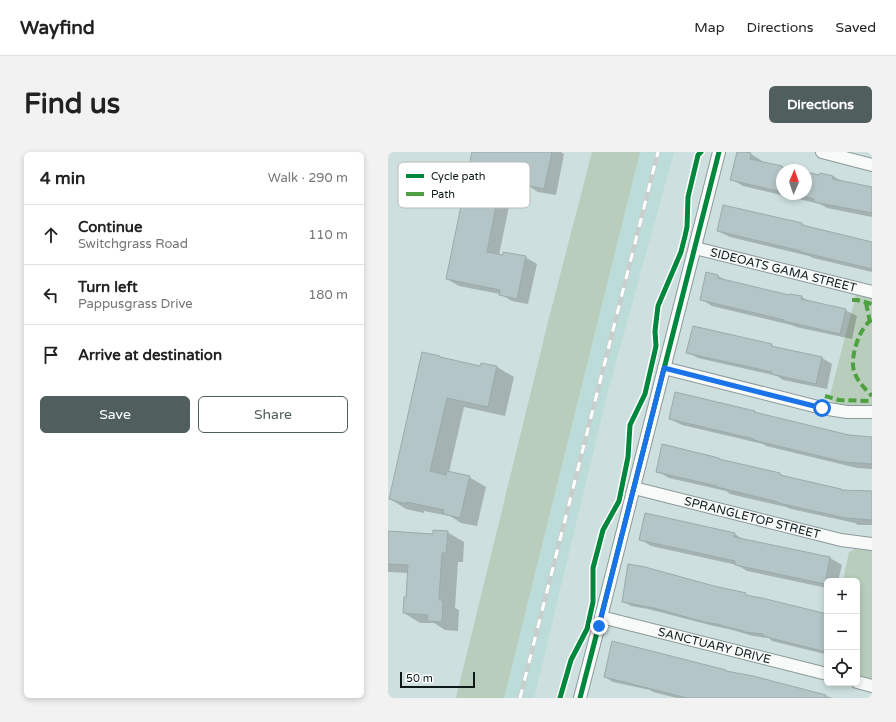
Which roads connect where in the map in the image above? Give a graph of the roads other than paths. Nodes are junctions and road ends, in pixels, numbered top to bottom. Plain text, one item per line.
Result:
1 (719, 152) edge
2 (822, 152) edge
3 (872, 165) edge
4 (695, 248) junction
5 (872, 292) edge
6 (664, 368) junction
7 (872, 412) edge
8 (634, 488) junction
9 (872, 544) edge
10 (601, 617) junction
11 (824, 673) edge
12 (860, 683) edge
13 (872, 686) edge
14 (580, 698) edge

1 - 4 street
2 - 3 street
4 - 5 street, SIDEOATS GAMA STREET
4 - 6 street
6 - 7 street
6 - 8 street
8 - 9 street, SPRANGLETOP STREET
8 - 10 street
10 - 11 street, SANCTUARY DRIVE
10 - 14 street
12 - 13 street

